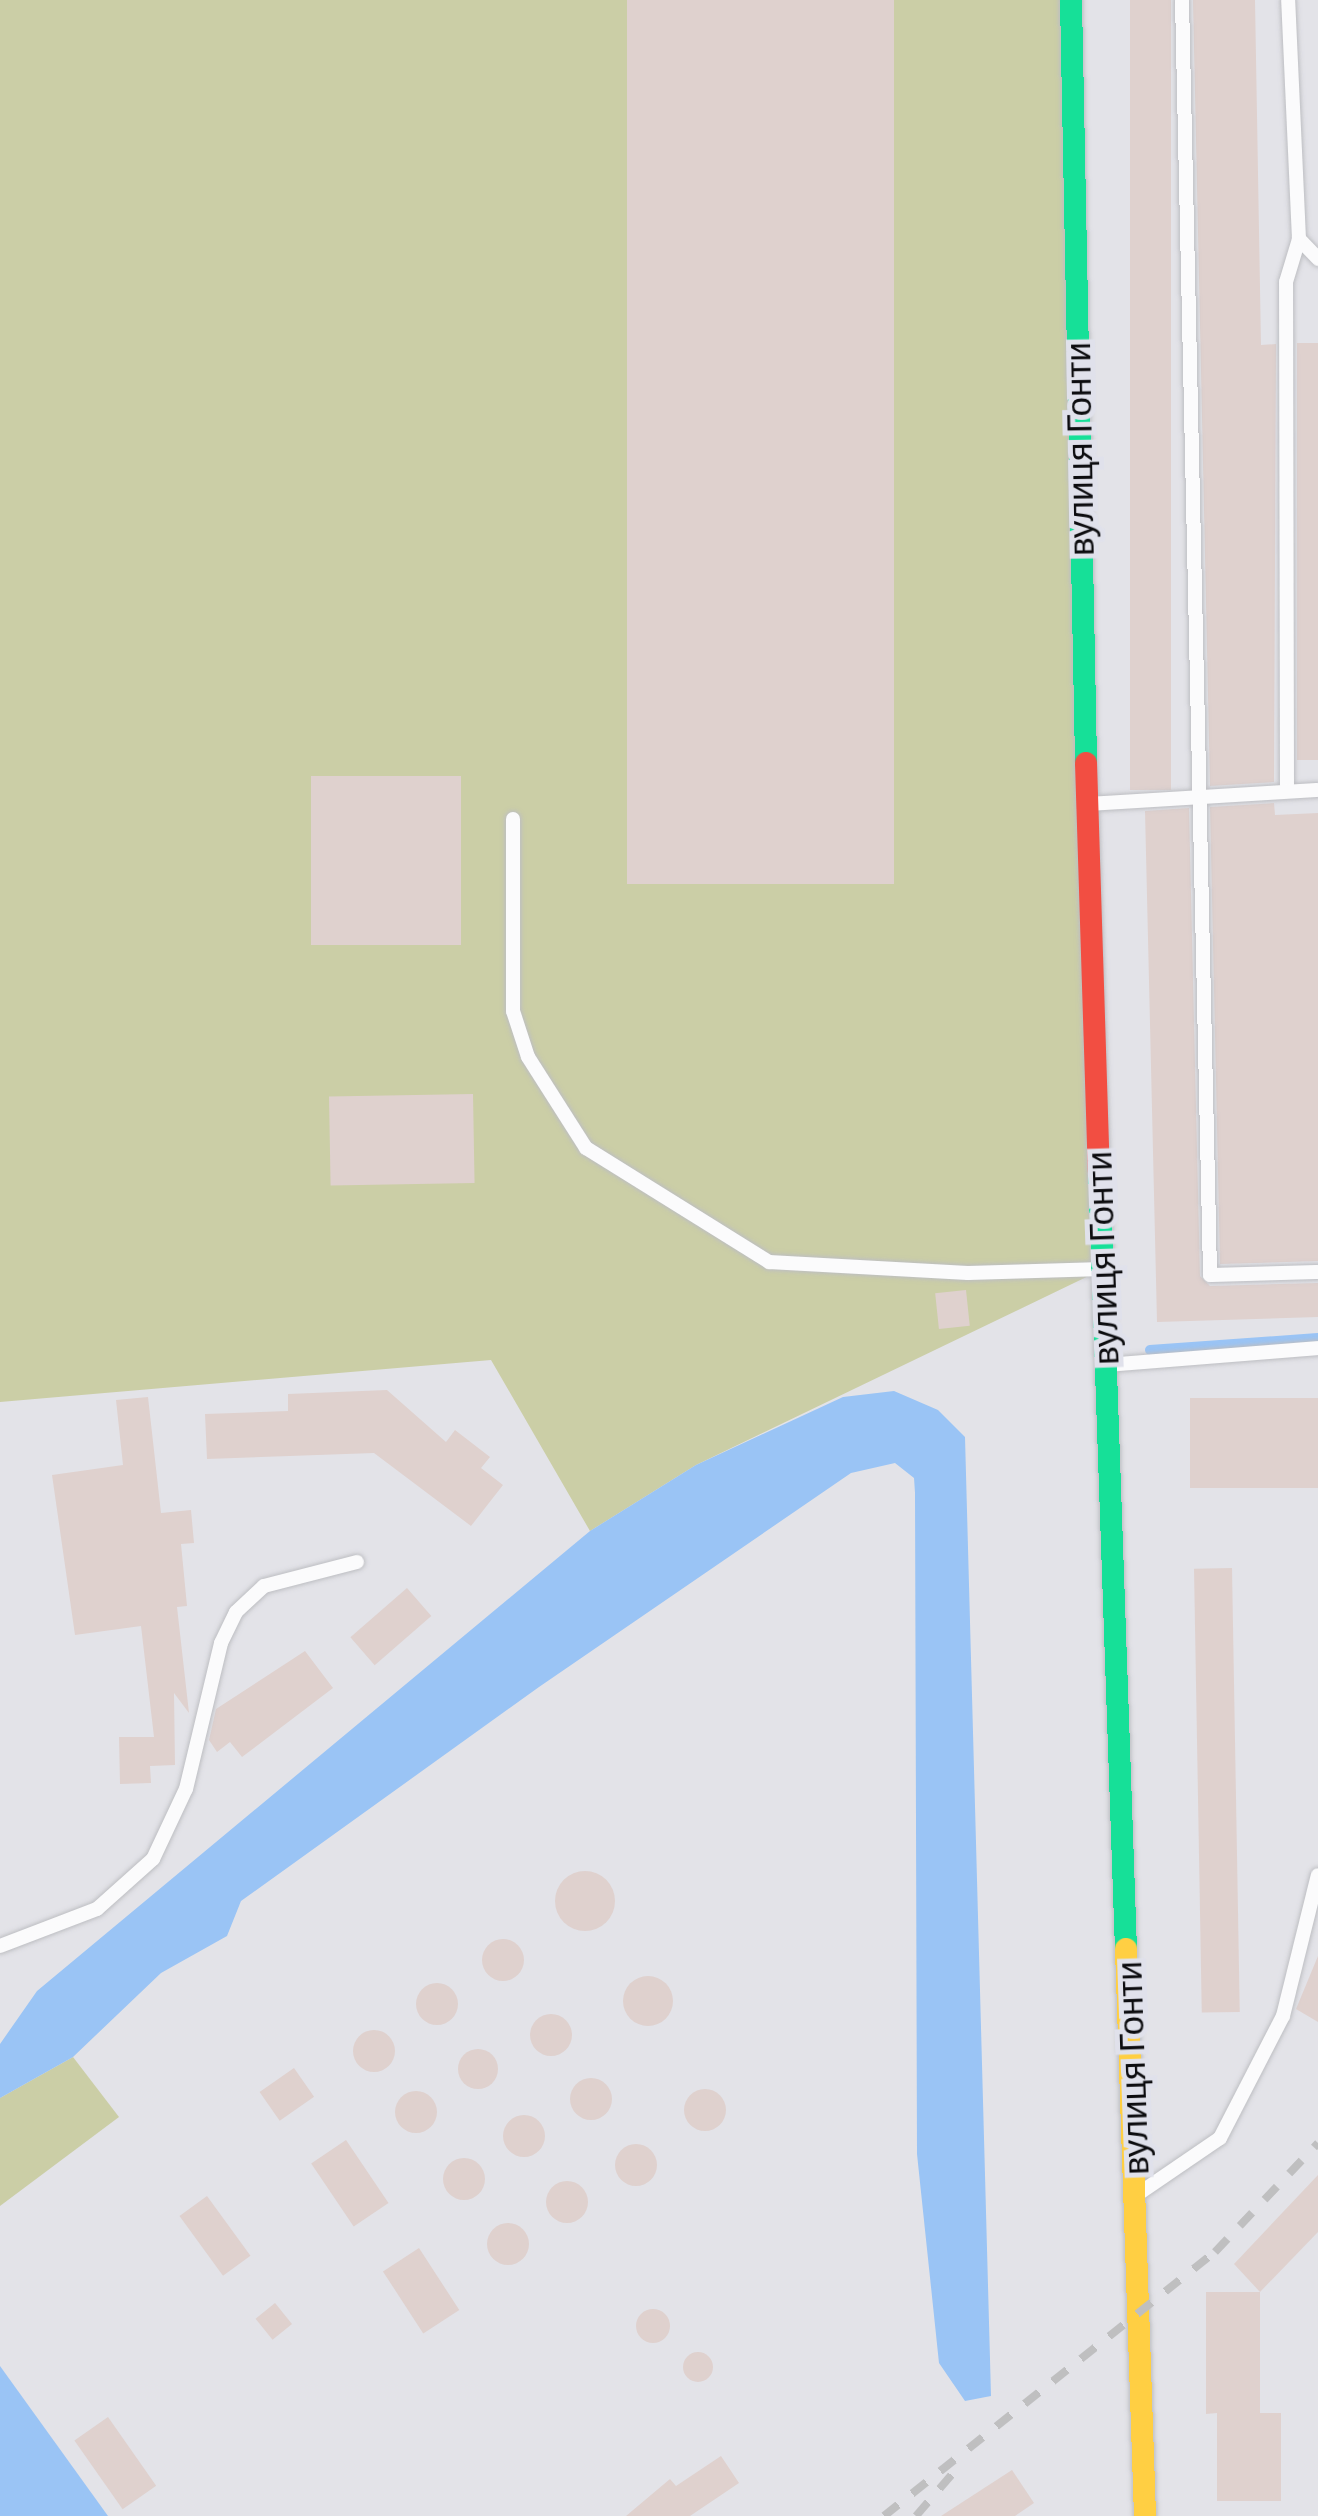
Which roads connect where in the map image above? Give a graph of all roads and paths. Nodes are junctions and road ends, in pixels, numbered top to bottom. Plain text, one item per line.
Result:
1 (1071, 0) edge
2 (1182, 0) edge
3 (1288, 0) edge
4 (1299, 239) junction
5 (1318, 259) edge
6 (1287, 790) junction
7 (1318, 790) edge
8 (1198, 800) junction
9 (1087, 804) junction
10 (513, 819) dead end
11 (1104, 1269) junction
12 (1318, 1272) edge
13 (1318, 1348) edge
14 (1106, 1366) junction
15 (357, 1562) dead end
16 (1318, 1875) edge
17 (0, 1946) edge
18 (1138, 2194) junction
19 (1145, 2516) edge

1 - 9 street, вулиця Гонти
2 - 8 lane
3 - 4 lane
4 - 5 lane
4 - 6 lane
6 - 7 lane
6 - 8 lane
8 - 9 lane
8 - 12 lane
9 - 11 street, вулиця Гонти
10 - 11 lane
11 - 14 street, вулиця Гонти
13 - 14 lane
14 - 18 street, вулиця Гонти
15 - 17 lane
16 - 18 lane
18 - 19 street, вулиця Гонти

